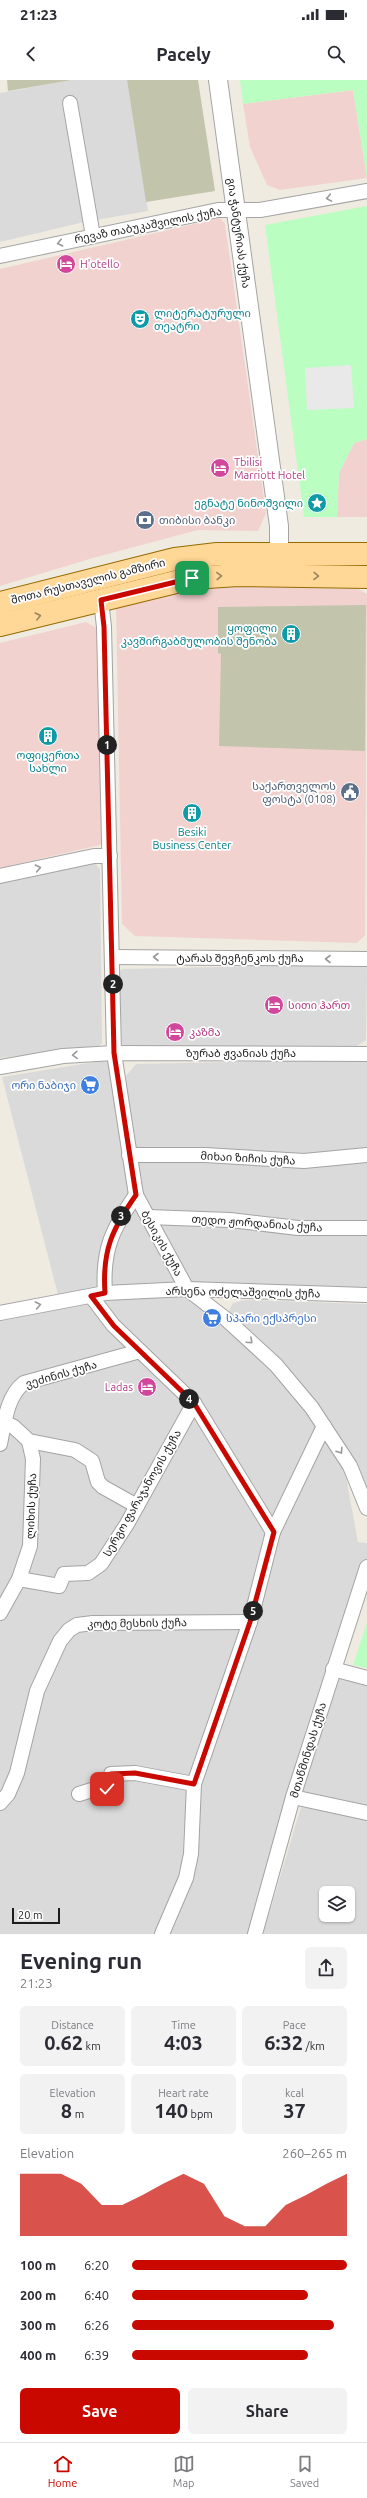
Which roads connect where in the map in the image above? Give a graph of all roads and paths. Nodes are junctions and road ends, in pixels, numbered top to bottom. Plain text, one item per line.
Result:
1 (218, 80) edge
2 (70, 103) dead end
3 (367, 192) edge
4 (236, 209) junction
5 (93, 236) junction
6 (0, 256) edge
7 (279, 553) junction
8 (367, 554) edge
9 (367, 576) edge
10 (101, 600) junction
11 (0, 603) edge
12 (0, 626) edge
13 (110, 856) junction
14 (0, 876) edge
15 (112, 957) junction
16 (367, 959) edge
17 (114, 1053) junction
18 (367, 1054) edge
19 (0, 1067) edge
20 (129, 1155) junction
21 (367, 1155) edge
22 (136, 1195) junction
23 (148, 1217) junction
24 (367, 1228) edge
25 (187, 1289) junction
26 (105, 1293) junction
27 (367, 1295) edge
28 (91, 1296) junction
29 (0, 1313) edge
30 (140, 1351) junction
31 (194, 1403) junction
32 (4, 1422) junction
33 (324, 1426) junction
34 (29, 1441) junction
35 (0, 1444) edge
36 (137, 1506) junction
37 (367, 1508) edge
38 (274, 1532) junction
39 (367, 1567) edge
40 (19, 1579) junction
41 (0, 1613) edge
42 (250, 1622) junction
43 (333, 1669) junction
44 (367, 1678) edge
45 (194, 1784) junction
46 (79, 1794) dead end
47 (293, 1797) junction
48 (0, 1803) edge
49 (367, 1813) edge
50 (162, 1934) edge
51 (255, 1934) edge

1 - 4 street, გია ჭანტურიას ქუჩა
2 - 5 street
3 -> 4 street, რევაზ თაბუკაშვილის ქუჩა
4 - 5 street, რევაზ თაბუკაშვილის ქუჩა
4 - 7 street, გია ჭანტურიას ქუჩა
5 -> 6 street, რევაზ თაბუკაშვილის ქუჩა
7 - 8 main road, შოთა რუსთაველის გამზირი
7 - 11 main road, შოთა რუსთაველის გამზირი
10 -> 9 main road, შოთა რუსთაველის გამზირი
12 -> 10 main road, შოთა რუსთაველის გამზირი
10 - 13 street, ბესიკის ქუჩა
14 -> 13 street
13 - 15 street, ბესიკის ქუჩა
16 -> 15 street, ტარას შევჩენკოს ქუჩა
15 - 17 street, ბესიკის ქუჩა
17 - 18 street, ზურაბ ჟვანიას ქუჩა
17 -> 19 street, ზურაბ ჟვანიას ქუჩა
17 - 20 street, ბესიკის ქუჩა
20 - 21 street, მიხაი ზიჩის ქუჩა
20 - 22 street, ბესიკის ქუჩა
22 - 23 street, ბესიკის ქუჩა
22 - 26 street
23 - 24 street, თედო ჟორდანიას ქუჩა
23 - 25 street, ბესიკის ქუჩა
25 - 26 street, არსენა ოძელაშვილის ქუჩა
25 - 27 street, არსენა ოძელაშვილის ქუჩა
25 -> 33 street, ბესიკის ქუჩა
26 - 28 street, არსენა ოძელაშვილის ქუჩა
29 -> 28 street, არსენა ოძელაშვილის ქუჩა
28 - 30 street
30 - 31 street
30 - 32 street, ვეძინის ქუჩა
31 - 36 street, სერგო ფარაჯანოვის ქუჩა
31 - 38 street
32 - 34 street
32 - 35 street, ვეძინის ქუჩა
33 -> 37 street, ბესიკის ქუჩა
33 - 38 street
34 - 36 street
34 - 40 street, ლიხის ქუჩა
36 - 40 street, სერგო ფარაჯანოვის ქუჩა
38 - 42 street
39 - 43 street, მთაწმინდას ქუჩა
40 - 41 street, ლიხის ქუჩა
42 - 45 street
42 - 48 street, კოტე მესხის ქუჩა
43 - 44 street
43 - 47 street, მთაწმინდას ქუჩა
45 - 46 street
45 - 50 street
47 - 49 street
47 - 51 street, მთაწმინდას ქუჩა

